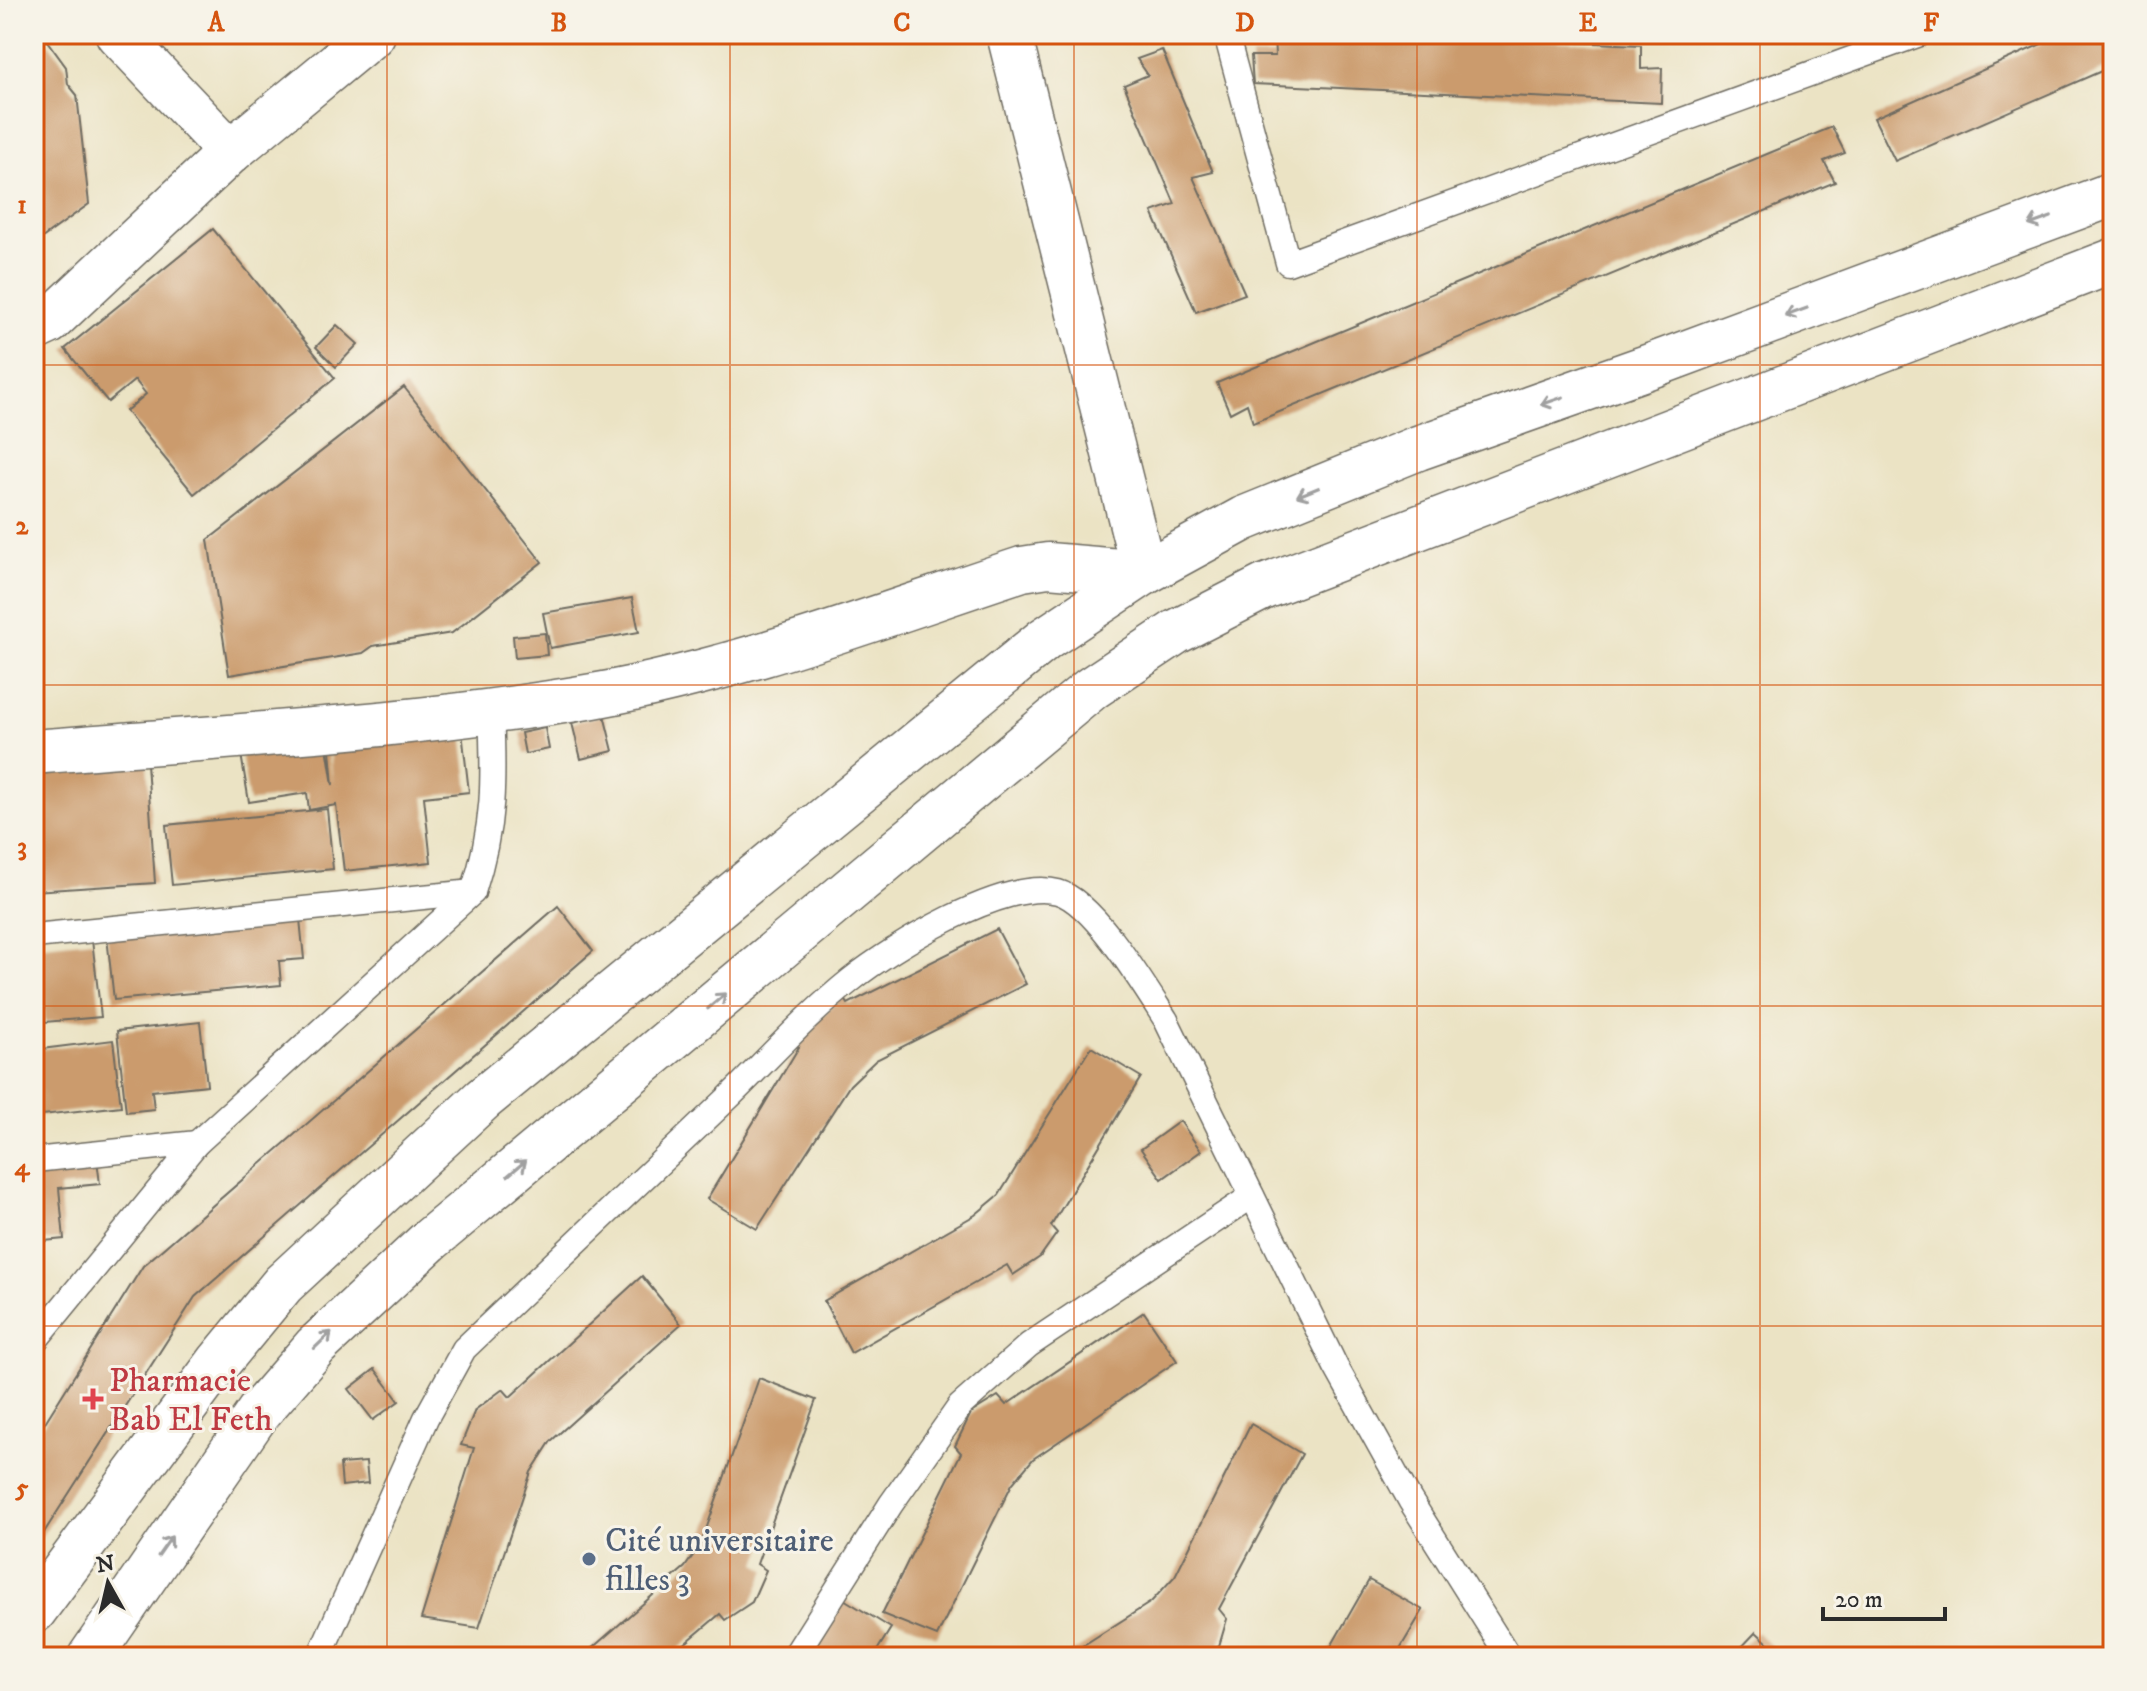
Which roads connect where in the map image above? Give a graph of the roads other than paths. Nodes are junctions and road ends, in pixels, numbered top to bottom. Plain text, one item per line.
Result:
1 (118, 34) edge
2 (373, 34) edge
3 (1009, 34) edge
4 (1226, 34) edge
5 (1920, 34) edge
6 (1871, 43) edge
7 (230, 152) junction
8 (2113, 194) edge
9 (2113, 261) edge
10 (34, 329) edge
11 (1144, 573) junction
12 (491, 709) junction
13 (34, 752) edge
14 (473, 892) junction
15 (34, 936) edge
16 (197, 1143) junction
17 (34, 1160) edge
18 (1252, 1196) junction
19 (34, 1342) edge
20 (34, 1611) edge
21 (90, 1657) edge
22 (319, 1657) edge
23 (794, 1657) edge
24 (1509, 1657) edge

1 - 7 main road
2 - 7 main road
3 - 11 main road
4 - 6 lane
5 - 6 lane
7 - 10 main road
8 -> 11 main road
21 -> 9 main road
11 - 12 main road
11 - 20 main road
12 - 13 main road
12 - 14 lane
14 - 15 lane
14 - 16 lane
16 - 17 lane
16 - 19 lane
18 - 22 lane
18 - 23 lane
18 - 24 lane

